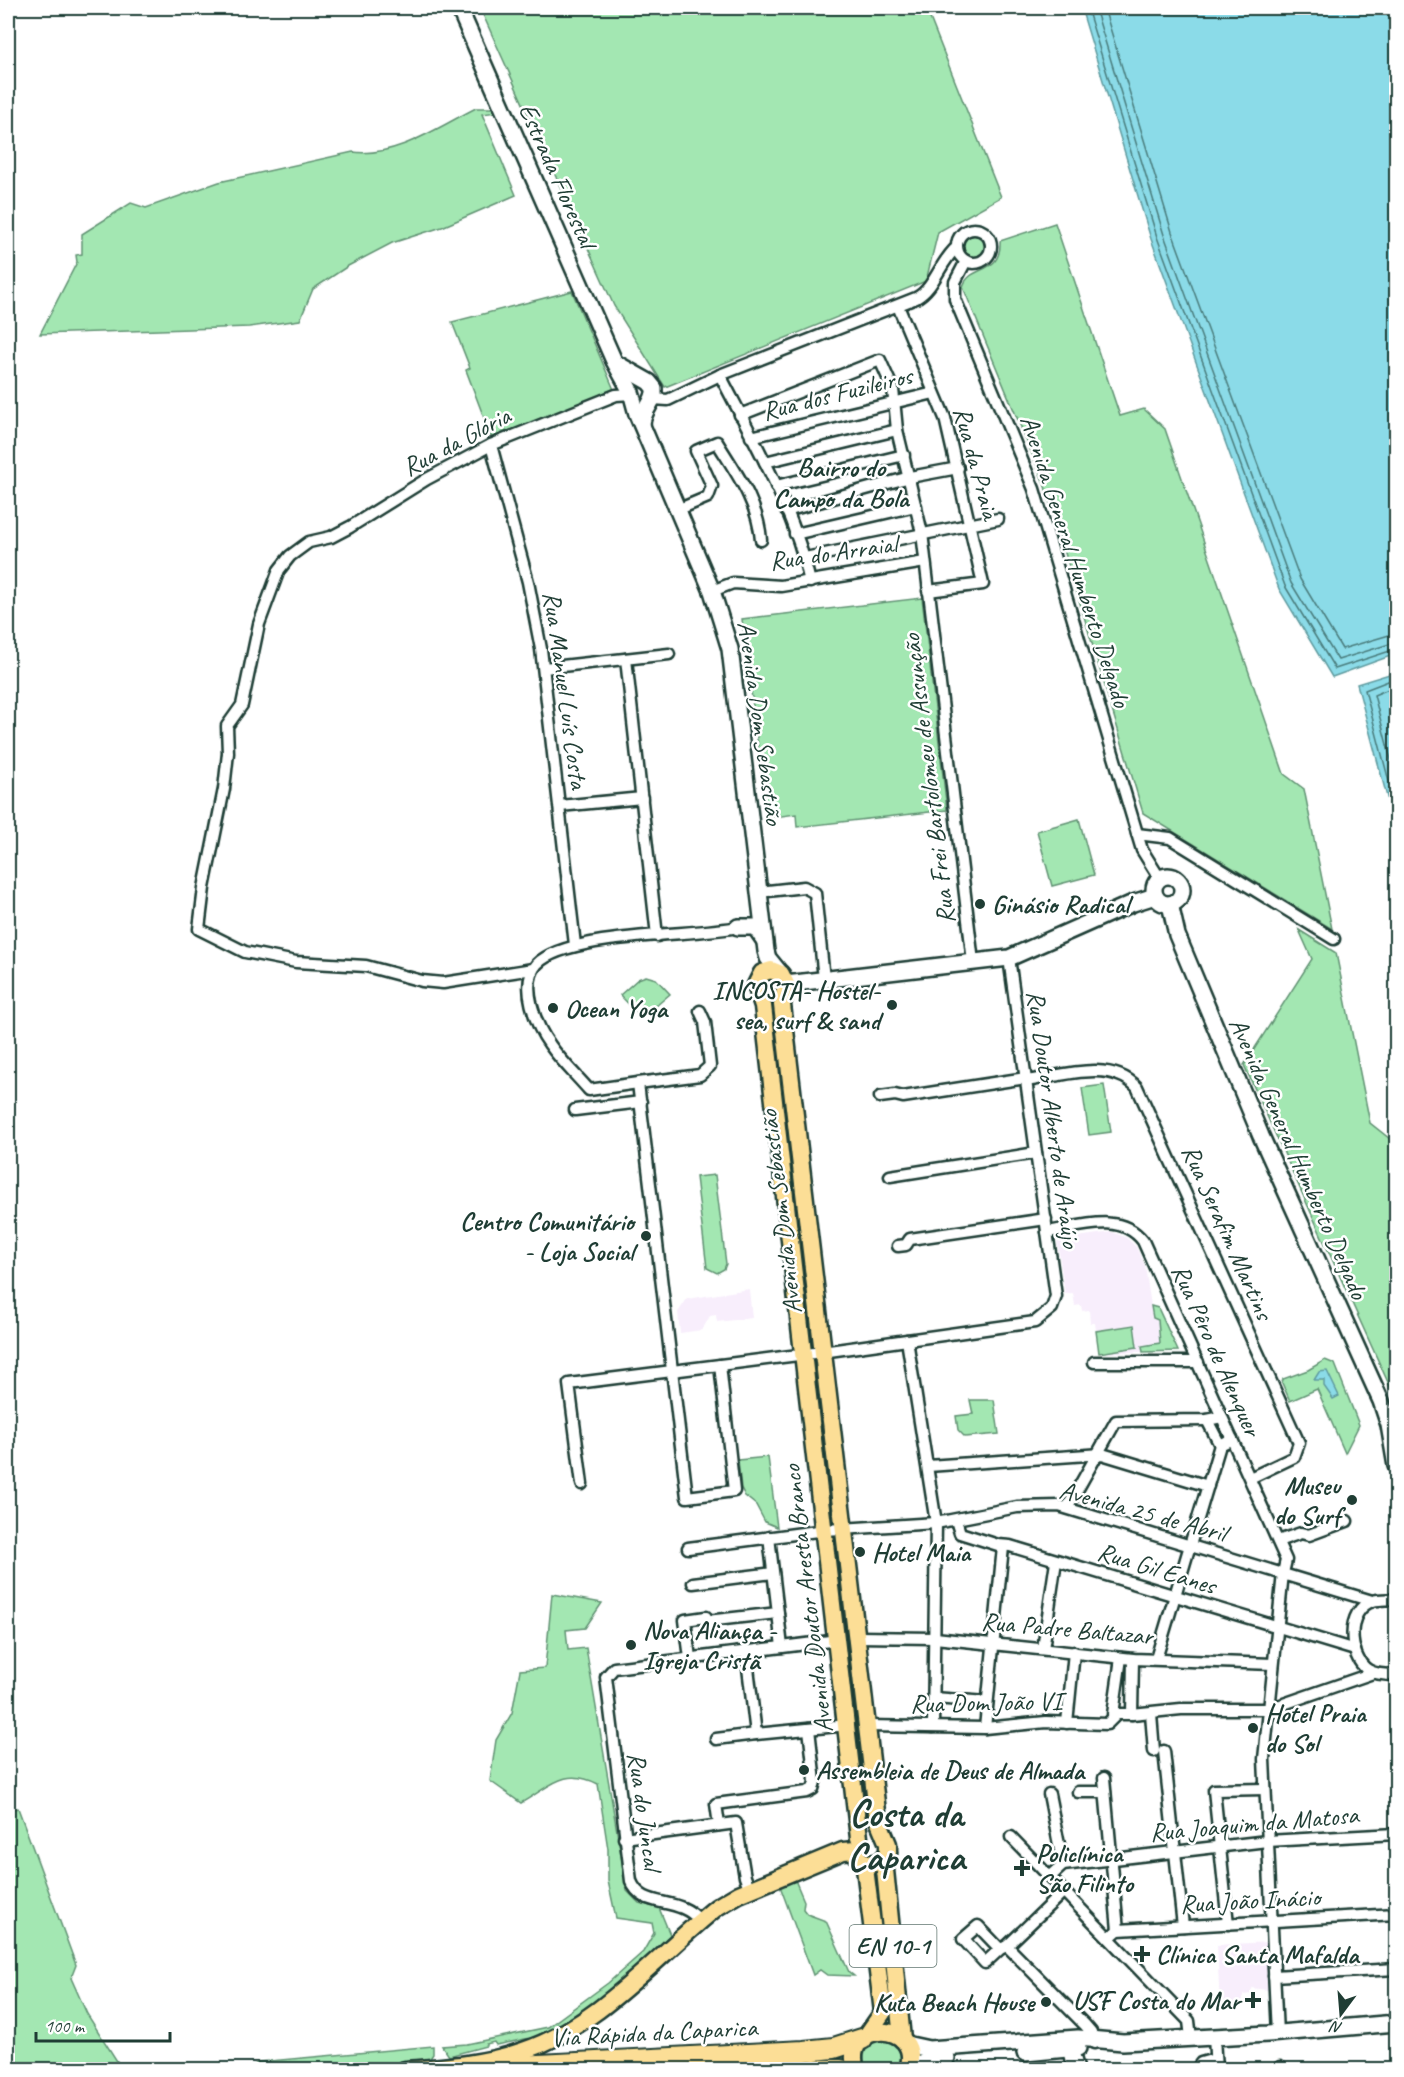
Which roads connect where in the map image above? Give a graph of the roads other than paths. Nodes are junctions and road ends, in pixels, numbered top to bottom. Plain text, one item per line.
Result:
1 (459, 8) edge
2 (957, 247) junction
3 (966, 261) junction
4 (898, 306) junction
5 (614, 361) junction
6 (720, 375) junction
7 (650, 391) junction
8 (934, 393) junction
9 (632, 394) junction
10 (894, 402) junction
11 (740, 415) junction
12 (642, 424) junction
13 (897, 430) junction
14 (751, 437) junction
15 (491, 445) junction
16 (904, 455) junction
17 (765, 462) junction
18 (958, 468) junction
19 (910, 477) junction
20 (776, 486) junction
21 (916, 506) junction
22 (677, 510) junction
23 (786, 511) junction
24 (998, 519) dead end
25 (971, 524) junction
26 (922, 533) junction
27 (795, 534) junction
28 (761, 540) dead end
29 (805, 558) junction
30 (925, 562) junction
31 (810, 582) junction
32 (712, 591) junction
33 (928, 591) junction
34 (669, 654) dead end
35 (626, 659) junction
36 (544, 668) junction
37 (642, 798) junction
38 (560, 806) junction
39 (1137, 834) junction
40 (1160, 879) junction
41 (759, 896) junction
42 (1155, 896) junction
43 (1170, 904) junction
44 (738, 927) junction
45 (755, 927) junction
46 (657, 936) junction
47 (1334, 939) dead end
48 (760, 942) junction
49 (575, 945) junction
50 (1009, 958) junction
51 (973, 962) junction
52 (533, 969) junction
53 (824, 979) junction
54 (783, 984) junction
55 (758, 989) junction
56 (700, 1011) dead end
57 (1026, 1079) junction
58 (638, 1083) junction
59 (880, 1097) dead end
60 (641, 1102) junction
61 (575, 1110) dead end
62 (1036, 1153) junction
63 (890, 1176) dead end
64 (1046, 1219) junction
65 (1047, 1232) junction
66 (898, 1246) dead end
67 (907, 1340) junction
68 (822, 1352) junction
69 (804, 1354) junction
70 (1094, 1362) dead end
71 (1198, 1362) junction
72 (720, 1365) junction
73 (673, 1370) junction
74 (1222, 1417) junction
75 (1207, 1420) junction
76 (1232, 1439) junction
77 (1220, 1445) junction
78 (1096, 1454) junction
79 (928, 1466) junction
80 (1396, 1466) edge
81 (1250, 1478) junction
82 (582, 1484) dead end
83 (1208, 1486) junction
84 (1067, 1508) junction
85 (956, 1520) junction
86 (1347, 1521) dead end
87 (936, 1523) junction
88 (844, 1529) junction
89 (825, 1530) junction
90 (769, 1538) junction
91 (1278, 1541) junction
92 (1190, 1546) junction
93 (1003, 1547) junction
94 (688, 1548) dead end
95 (1056, 1561) junction
96 (773, 1573) junction
97 (1283, 1573) junction
98 (693, 1583) dead end
99 (1174, 1596) junction
100 (1358, 1596) junction
101 (1396, 1599) edge
102 (1372, 1601) junction
103 (1362, 1609) junction
104 (778, 1613) junction
105 (1277, 1627) junction
106 (856, 1637) junction
107 (935, 1638) junction
108 (838, 1640) junction
109 (993, 1644) junction
110 (783, 1647) junction
111 (1043, 1649) junction
112 (1355, 1650) junction
113 (746, 1651) junction
114 (1074, 1652) junction
115 (690, 1658) junction
116 (1121, 1658) junction
117 (1133, 1659) junction
118 (1156, 1659) junction
119 (1273, 1664) junction
120 (1373, 1673) junction
121 (1396, 1675) edge
122 (934, 1698) junction
123 (987, 1702) junction
124 (1269, 1709) junction
125 (1132, 1714) junction
126 (1151, 1714) junction
127 (1116, 1715) junction
128 (1067, 1723) junction
129 (848, 1725) junction
130 (867, 1726) junction
131 (933, 1727) junction
132 (985, 1728) junction
133 (809, 1729) junction
134 (756, 1734) junction
135 (716, 1739) dead end
136 (1104, 1778) dead end
137 (1266, 1789) junction
138 (1078, 1792) dead end
139 (1105, 1792) junction
140 (1049, 1794) dead end
141 (719, 1825) junction
142 (1396, 1834) edge
143 (882, 1835) junction
144 (1011, 1837) dead end
145 (624, 1838) junction
146 (1268, 1841) junction
147 (1219, 1846) junction
148 (859, 1850) junction
149 (1175, 1851) junction
150 (888, 1853) junction
151 (1111, 1859) junction
152 (1063, 1865) junction
153 (1050, 1877) junction
154 (750, 1890) junction
155 (1063, 1892) junction
156 (1396, 1914) edge
157 (700, 1921) junction
158 (1271, 1922) junction
159 (1227, 1924) junction
160 (1183, 1926) junction
161 (1113, 1934) junction
162 (1396, 1969) edge
163 (1274, 1976) junction
164 (1396, 2023) edge
165 (1277, 2034) junction
166 (865, 2037) junction
167 (1214, 2037) junction
168 (1191, 2038) junction
169 (904, 2042) junction
170 (1092, 2045) junction
171 (1067, 2056) edge
172 (1215, 2064) edge
173 (908, 2069) edge
174 (405, 2070) edge
175 (447, 2070) edge
176 (814, 2070) edge
177 (841, 2070) edge
178 (856, 2070) edge
179 (1196, 2070) edge

1 - 5 main road, Estrada Florestal
2 - 3 street
2 - 3 street
2 - 4 street
3 - 39 street, Avenida General Humberto Delgado
4 - 6 street
4 - 8 street, Rua da Praia
5 - 7 main road
5 - 9 main road, Estrada Florestal
6 - 7 street
6 - 11 street
7 - 9 main road
7 - 9 main road
7 - 12 main road
8 - 10 street, Rua dos Fuzileiros
8 - 18 street, Rua da Praia
9 - 12 main road, Avenida Dom Sebastião
9 - 15 street, Rua da Glória
10 - 11 street, Rua Frei Bartolomeu de Assunção
10 - 13 street, Rua Frei Bartolomeu de Assunção
10 - 14 street, Rua dos Fuzileiros
11 - 14 street
12 - 22 main road, Avenida Dom Sebastião
13 - 16 street, Rua Frei Bartolomeu de Assunção
13 - 17 street
14 - 17 street
15 - 36 street, Rua Manuel Luís Costa
15 - 52 street, Rua da Glória
16 - 19 street, Rua Frei Bartolomeu de Assunção
16 - 20 street
17 - 20 street
18 - 19 street
18 - 25 street, Rua da Praia
19 - 21 street, Rua Frei Bartolomeu de Assunção
19 - 23 street
20 - 23 street
21 - 26 street, Rua Frei Bartolomeu de Assunção
21 - 27 street
22 - 28 street
22 - 32 main road, Avenida Dom Sebastião
23 - 27 street
24 - 25 street
25 - 26 street
25 - 33 street, Rua da Praia
26 - 29 street
26 - 30 street, Rua Frei Bartolomeu de Assunção
27 - 29 street
29 - 31 street
30 - 31 street, Rua do Arraial
30 - 33 street, Rua Frei Bartolomeu de Assunção
31 - 32 street, Rua do Arraial
32 - 41 main road, Avenida Dom Sebastião
33 - 51 street, Rua Frei Bartolomeu de Assunção
34 - 35 street
35 - 36 street
35 - 37 street
36 - 38 street, Rua Manuel Luís Costa
37 - 38 street
37 - 46 street
38 - 49 street, Rua Manuel Luís Costa
39 - 40 street, Avenida General Humberto Delgado
39 - 47 street
40 - 42 main road
40 - 43 main road
41 - 45 main road, Avenida Dom Sebastião
41 - 48 main road, Avenida Dom Sebastião
41 - 53 street
42 - 43 main road
42 - 50 main road
43 - 80 main road, Avenida General Humberto Delgado
44 - 45 main road
44 - 46 street
44 - 48 main road
45 - 48 main road
46 - 49 street
48 - 54 main road, Avenida Dom Sebastião
48 - 55 main road, Avenida Dom Sebastião
49 - 52 street
50 - 51 main road
50 - 57 street, Rua Doutor Alberto de Araújo
51 - 53 main road
52 - 58 street
53 - 54 main road
54 - 55 main road
54 - 55 main road
54 - 68 main road, Avenida Dom Sebastião
55 - 69 main road, Avenida Dom Sebastião
56 - 58 street
57 - 59 street, Rua Serafim Martins
57 - 62 street, Rua Doutor Alberto de Araújo
57 - 81 street, Rua Serafim Martins
58 - 60 street
60 - 61 street
60 - 73 street
62 - 63 street
62 - 64 street, Rua Doutor Alberto de Araújo
64 - 65 street, Rua Doutor Alberto de Araújo
64 - 66 street
65 - 67 street, Rua Doutor Alberto de Araújo
65 - 71 street, Rua Pêro de Alenquer
67 - 68 street
67 - 79 street
68 - 69 street
68 - 88 main road, Avenida Doutor Aresta Branco
69 - 72 street
69 - 89 main road, Avenida Doutor Aresta Branco
70 - 71 street
71 - 74 street, Rua Pêro de Alenquer
72 - 73 street
72 - 73 street
73 - 82 street
74 - 75 street
74 - 76 street, Rua Pêro de Alenquer
75 - 77 street
75 - 78 street
76 - 77 street
76 - 81 street, Rua Pêro de Alenquer
77 - 83 street
78 - 79 street
78 - 83 street
78 - 84 street
79 - 87 street
81 - 91 street, Rua Pêro de Alenquer
83 - 92 street
84 - 85 street, Avenida 25 de Abril
84 - 92 street, Avenida 25 de Abril
85 - 87 street, Avenida 25 de Abril
85 - 93 street, Rua Gil Eanes
86 - 91 street
87 - 88 street, Avenida 25 de Abril
87 - 107 street
88 - 89 street, Avenida 25 de Abril
88 - 106 main road, Avenida Doutor Aresta Branco
89 - 90 street, Avenida 25 de Abril
89 - 108 main road, Avenida Doutor Aresta Branco
90 - 94 street, Avenida 25 de Abril
90 - 96 street
91 - 97 street, Rua Pêro de Alenquer
92 - 97 street, Avenida 25 de Abril
92 - 99 street
93 - 95 street, Rua Gil Eanes
93 - 109 street
95 - 99 street, Rua Gil Eanes
95 - 111 street
96 - 98 street
96 - 104 street
97 - 100 street, Avenida 25 de Abril
97 - 105 street, Rua Pêro de Alenquer
99 - 105 street, Rua Gil Eanes
99 - 118 street
100 - 102 street, Avenida 25 de Abril
100 - 103 street
101 - 102 street
102 - 103 street
103 - 112 street
104 - 110 street
104 - 115 street
105 - 112 street, Rua Gil Eanes
105 - 119 street, Rua Pêro de Alenquer
106 - 107 street, Rua Padre Baltazar
106 - 130 main road, Avenida Doutor Aresta Branco
107 - 109 street, Rua Padre Baltazar
107 - 122 street
108 - 110 street
108 - 129 main road, Avenida Doutor Aresta Branco
109 - 111 street, Rua Padre Baltazar
109 - 123 street
110 - 113 street
111 - 114 street, Rua Padre Baltazar
112 - 120 street
113 - 115 street
113 - 134 street
114 - 116 street, Rua Padre Baltazar
114 - 128 street
115 - 145 street, Rua do Juncal
116 - 117 street, Rua Padre Baltazar
116 - 127 street
117 - 118 street, Rua Padre Baltazar
117 - 125 street
118 - 119 street, Rua Padre Baltazar
119 - 124 street, Rua Pêro de Alenquer
120 - 121 street
120 - 124 street
122 - 123 street
122 - 131 street
123 - 132 street
124 - 126 street
124 - 137 street, Rua Pêro de Alenquer
125 - 126 street
125 - 127 street
126 - 149 street
127 - 128 street, Rua Dom João VI
128 - 132 street, Rua Dom João VI
129 - 133 street
129 - 148 main road, Avenida Doutor Aresta Branco
130 - 131 street, Rua Dom João VI
130 - 143 main road, Avenida Doutor Aresta Branco
131 - 132 street, Rua Dom João VI
133 - 134 street
133 - 141 street
134 - 135 street
136 - 139 street
137 - 146 street, Rua Pêro de Alenquer
137 - 147 street
138 - 139 street
139 - 151 street
140 - 152 street
141 - 145 street
141 - 154 street
142 - 146 street, Rua Joaquim da Matosa
143 - 148 main road
143 - 150 main road
144 - 153 street
145 - 157 street, Rua do Juncal
146 - 147 street, Rua Joaquim da Matosa
146 - 158 street, Rua Pêro de Alenquer
147 - 149 street, Rua Joaquim da Matosa
147 - 159 street
148 - 150 main road
148 - 154 main road
148 - 166 main road, EN 10-1
149 - 151 street, Rua Joaquim da Matosa
149 - 160 street
150 - 169 main road, EN 10-1
151 - 152 street, Rua Joaquim da Matosa
151 - 161 street
152 - 153 street
153 - 155 street
154 - 157 main road
155 - 161 street
155 - 170 street
156 - 158 street, Rua João Inácio
157 - 174 main road
158 - 159 street, Rua João Inácio
158 - 163 street, Rua Pêro de Alenquer
159 - 160 street, Rua João Inácio
160 - 161 street, Rua João Inácio
161 - 168 street
162 - 163 street
163 - 165 street, Rua Pêro de Alenquer
164 - 165 main road
165 - 167 main road
166 - 169 main road
166 - 175 highway, Via Rápida da Caparica
166 - 178 main road, EN 10-1
167 - 168 main road
167 - 172 street
168 - 170 main road
169 - 171 main road
169 - 173 main road, EN 10-1
170 - 171 main road
171 - 173 main road
172 - 179 street
176 - 177 highway

